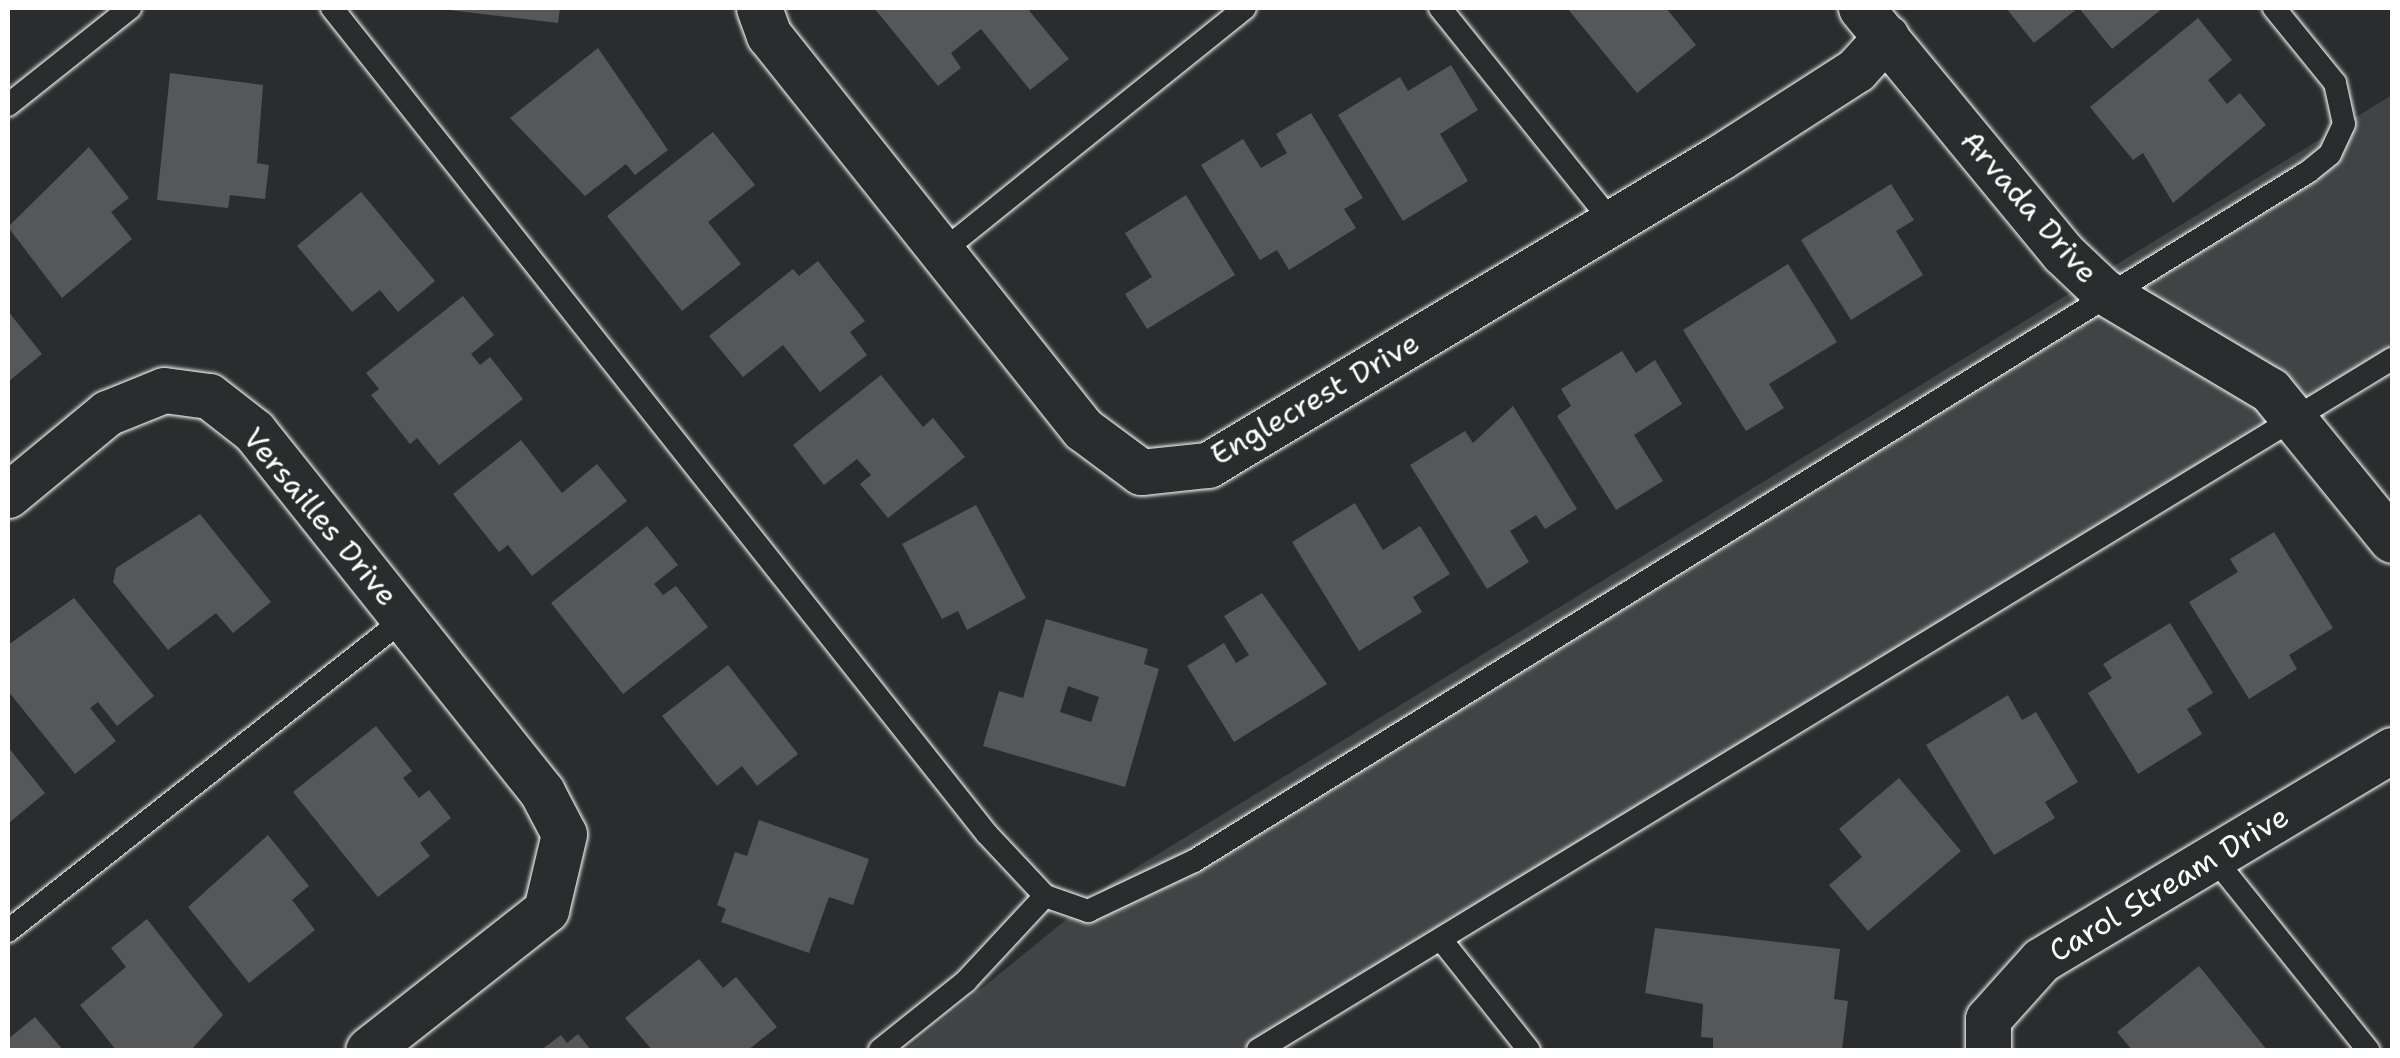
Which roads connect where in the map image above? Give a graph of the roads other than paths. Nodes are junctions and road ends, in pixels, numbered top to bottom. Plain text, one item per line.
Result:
1 (130, 8) edge
2 (332, 8) edge
3 (759, 8) edge
4 (1245, 8) edge
5 (1440, 8) edge
6 (2274, 8) edge
7 (1874, 22) edge
8 (8, 105) edge
9 (1612, 222) junction
10 (944, 250) junction
11 (2103, 291) junction
12 (2392, 360) edge
13 (2296, 418) junction
14 (8, 495) edge
15 (2392, 540) edge
16 (404, 618) junction
17 (2392, 750) edge
18 (2213, 857) junction
19 (1045, 896) junction
20 (8, 931) edge
21 (1443, 942) junction
22 (368, 1050) edge
23 (880, 1050) edge
24 (1258, 1050) edge
25 (1529, 1050) edge
26 (1988, 1050) edge
27 (2368, 1050) edge

1 - 8 lane
2 - 19 lane
3 - 10 street, Englecrest Drive
4 - 10 lane
5 - 9 lane
6 - 11 lane
7 - 9 street, Englecrest Drive
7 - 11 street, Arvada Drive
9 - 10 street, Englecrest Drive
11 - 13 street, Arvada Drive
11 - 19 lane
12 - 13 lane
13 - 15 street, Arvada Drive
13 - 21 lane
14 - 16 street, Versailles Drive
16 - 20 lane
16 - 22 street, Versailles Drive
17 - 18 street, Carol Stream Drive
18 - 26 street, Carol Stream Drive
18 - 27 lane
19 - 23 lane
21 - 24 lane
21 - 25 lane

